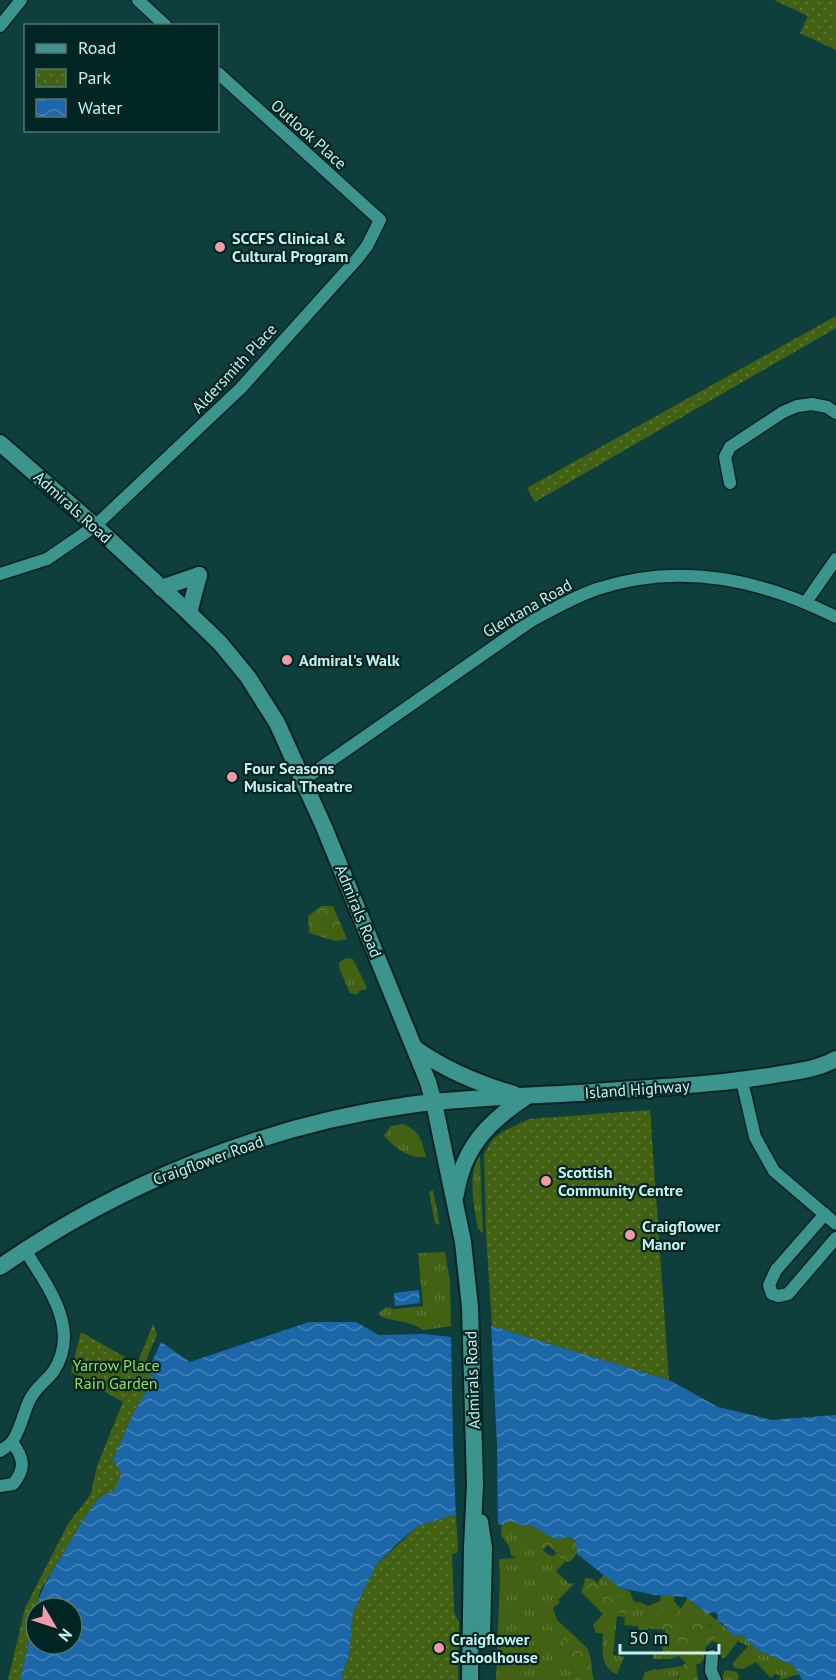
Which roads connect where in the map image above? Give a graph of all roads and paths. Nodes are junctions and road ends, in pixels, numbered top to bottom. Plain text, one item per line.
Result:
1 (21, 0) edge
2 (138, 0) edge
3 (164, 24) edge
4 (0, 26) edge
5 (219, 74) edge
6 (380, 220) joint
7 (836, 413) edge
8 (0, 443) edge
9 (730, 483) dead end
10 (95, 526) junction
11 (836, 559) edge
12 (0, 574) edge
13 (161, 588) junction
14 (806, 602) junction
15 (189, 613) junction
16 (836, 617) edge
17 (303, 780) junction
18 (415, 1048) junction
19 (836, 1059) edge
20 (742, 1081) junction
21 (527, 1097) junction
22 (434, 1103) junction
23 (455, 1201) junction
24 (825, 1214) junction
25 (836, 1224) edge
26 (836, 1238) edge
27 (25, 1250) junction
28 (0, 1267) edge
29 (12, 1442) junction
30 (0, 1451) edge
31 (0, 1486) edge
32 (478, 1548) junction
33 (712, 1656) dead end
34 (470, 1680) edge
35 (480, 1680) edge
36 (715, 1680) edge

1 - 4 street
2 - 3 street
5 - 6 street, Outlook Place
6 - 10 street, Aldersmith Place
7 - 9 street
8 - 10 main road, Admirals Road
10 - 12 street, Aldersmith Place
10 - 13 main road, Admirals Road
11 - 14 street
13 - 15 main road, Admirals Road
13 - 15 main road
14 - 16 street, Glentana Road
14 - 17 street, Glentana Road
15 - 17 main road, Admirals Road
17 - 18 main road, Admirals Road
18 - 21 main road
18 - 22 main road, Admirals Road
19 - 20 main road, Island Highway
20 - 21 main road, Island Highway
20 - 24 street
21 - 22 main road, Island Highway
21 - 23 main road
22 - 23 main road, Admirals Road
22 - 27 main road, Craigflower Road
23 - 32 main road, Admirals Road
24 - 25 street
24 - 26 street
27 - 28 main road, Craigflower Road
27 - 29 street
29 - 30 street
29 - 31 street
32 - 34 main road, Admirals Road
32 - 35 main road, Admirals Road
33 - 36 street

